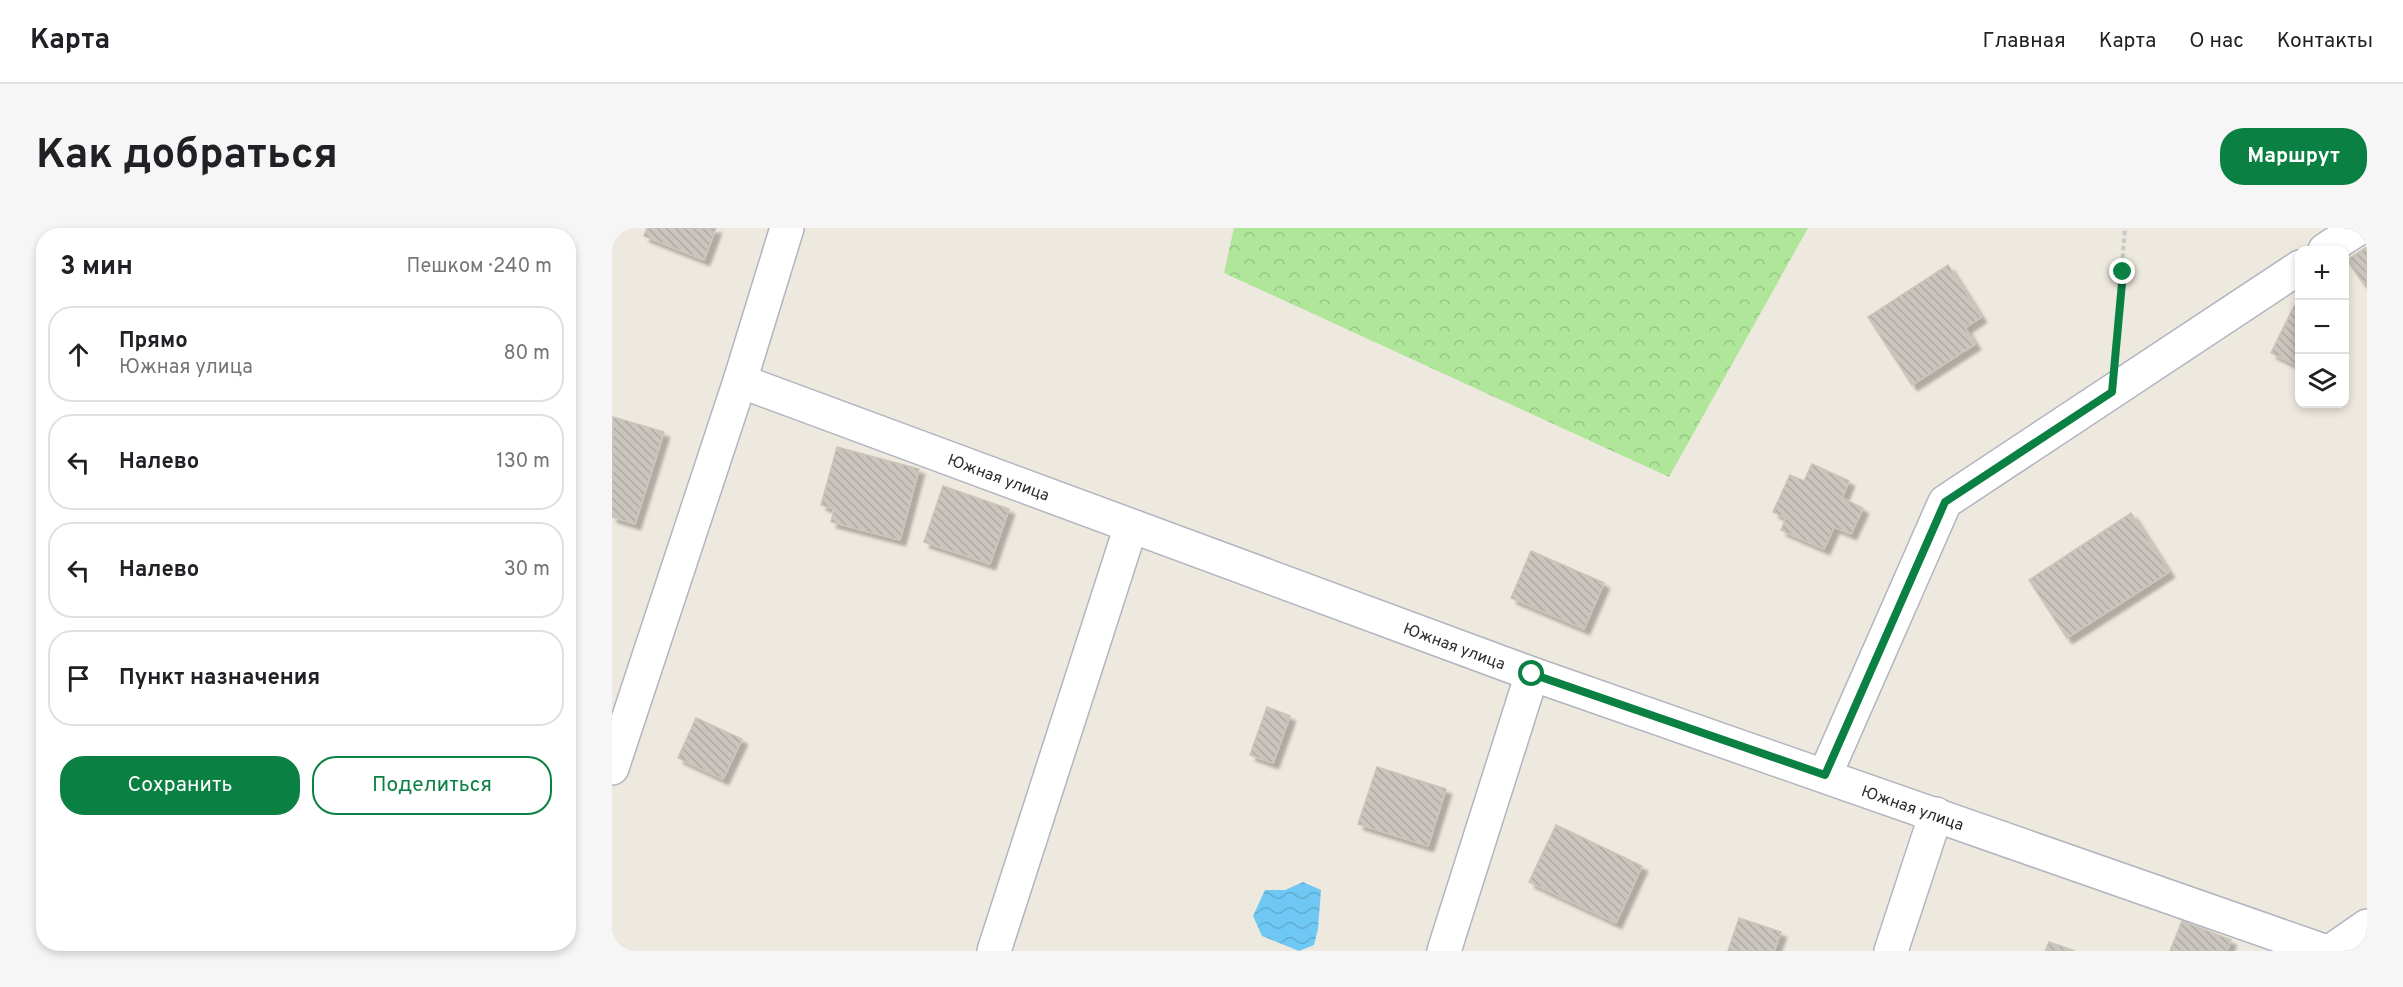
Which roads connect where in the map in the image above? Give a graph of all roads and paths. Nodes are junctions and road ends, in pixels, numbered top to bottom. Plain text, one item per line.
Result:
1 (787, 228) edge
2 (2125, 228) edge
3 (2359, 228) edge
4 (2331, 246) edge
5 (2295, 270) edge
6 (740, 381) junction
7 (2112, 392) junction
8 (1131, 526) junction
9 (1532, 674) junction
10 (612, 768) edge
11 (1825, 775) junction
12 (1936, 814) junction
13 (2367, 926) edge
14 (994, 951) edge
15 (1444, 951) edge
16 (1891, 951) edge
17 (2324, 951) edge
18 (2331, 951) edge

1 - 6 street
2 - 7 path
3 - 4 street
5 - 7 street
6 - 8 street, Южная улица
6 - 10 street
7 - 11 street
8 - 9 street, Южная улица
8 - 14 street
9 - 11 street, Южная улица
9 - 15 street
11 - 12 street, Южная улица
12 - 16 street
12 - 17 street, Южная улица
13 - 18 street

